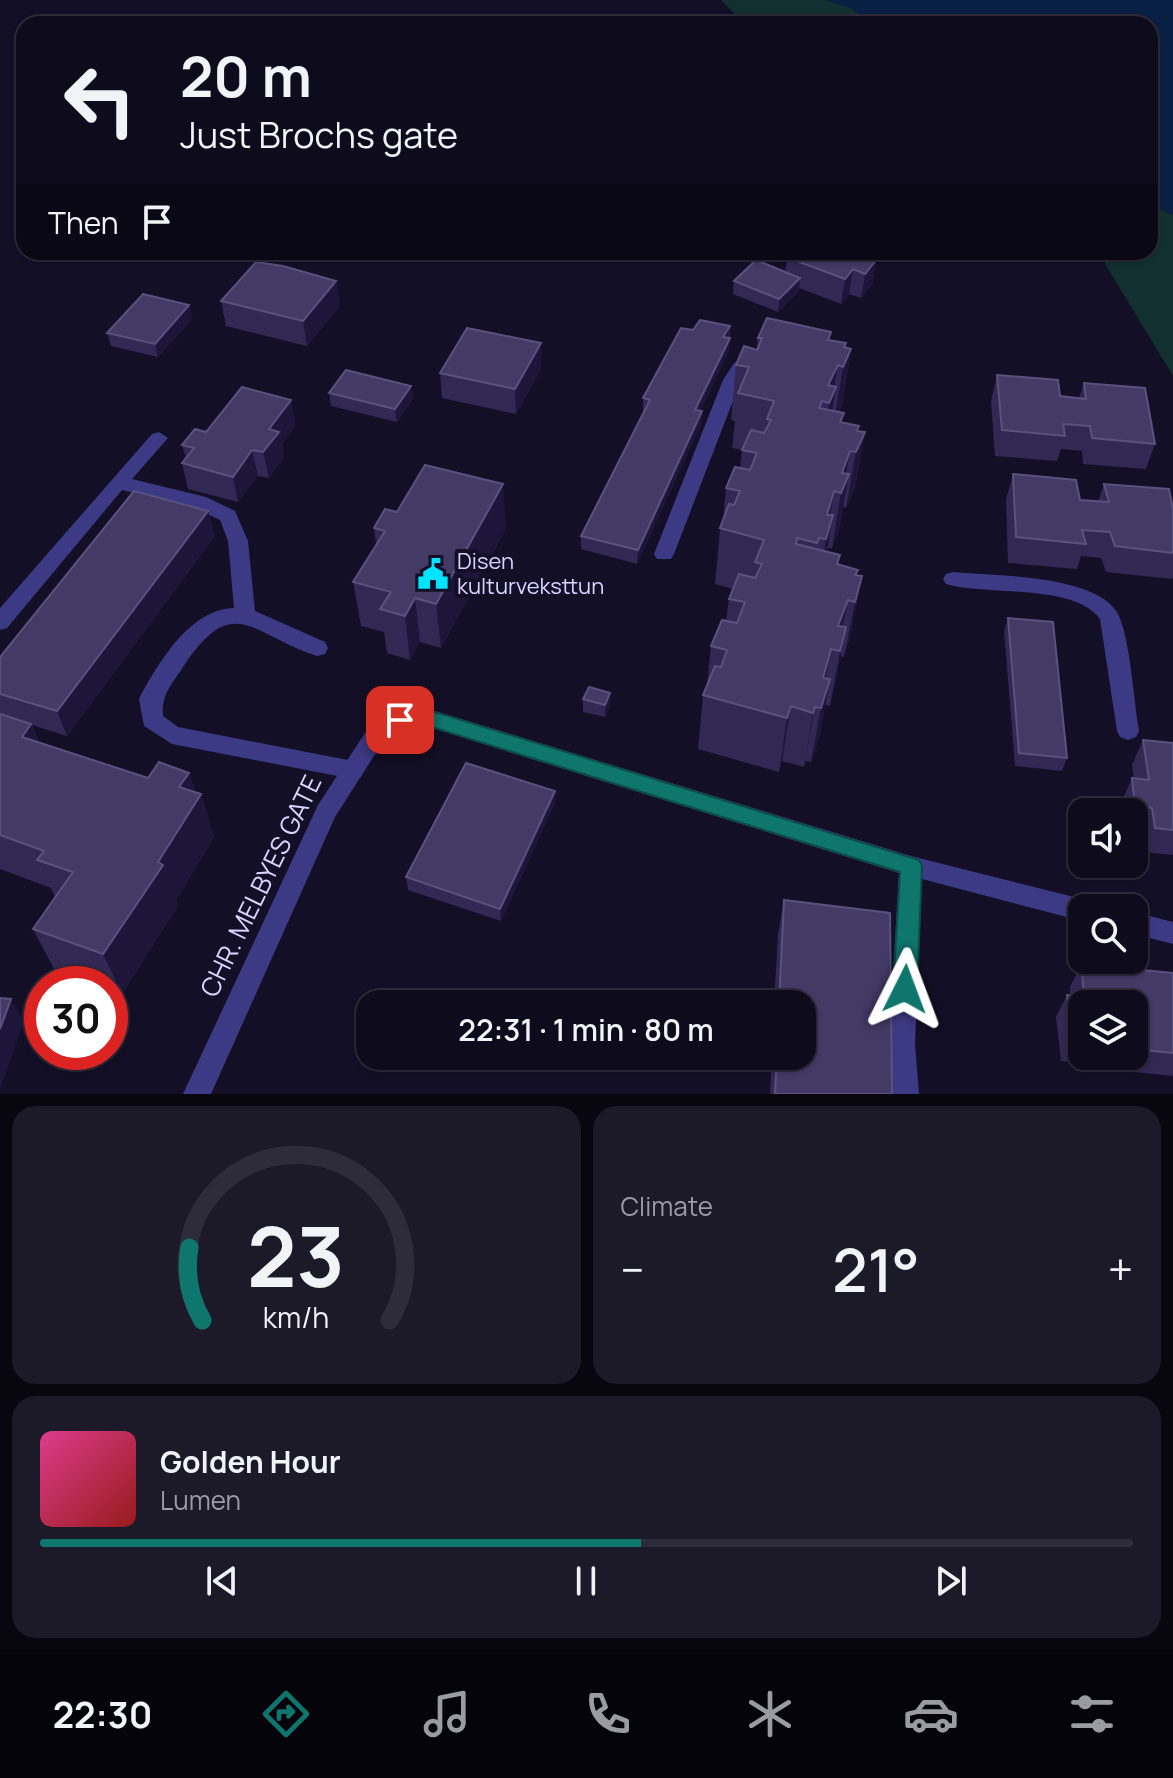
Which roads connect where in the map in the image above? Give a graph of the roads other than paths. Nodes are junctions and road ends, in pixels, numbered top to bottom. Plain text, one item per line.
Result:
1 (774, 353) edge
2 (159, 438) dead end
3 (118, 482) junction
4 (664, 554) dead end
5 (953, 579) dead end
6 (245, 615) junction
7 (0, 622) edge
8 (317, 648) dead end
9 (1128, 731) dead end
10 (353, 770) junction
11 (911, 866) junction
12 (1068, 906) edge
13 (1148, 927) edge
14 (1173, 933) edge
15 (197, 1094) edge
16 (905, 1094) edge

1 - 4 street
2 - 3 street
3 - 6 street
3 - 7 street
5 - 9 street
6 - 8 street
6 - 10 street
10 - 11 street, CHR. MELBYES GATE
10 - 15 street, CHR. MELBYES GATE
11 - 12 street
11 - 16 street
13 - 14 street

